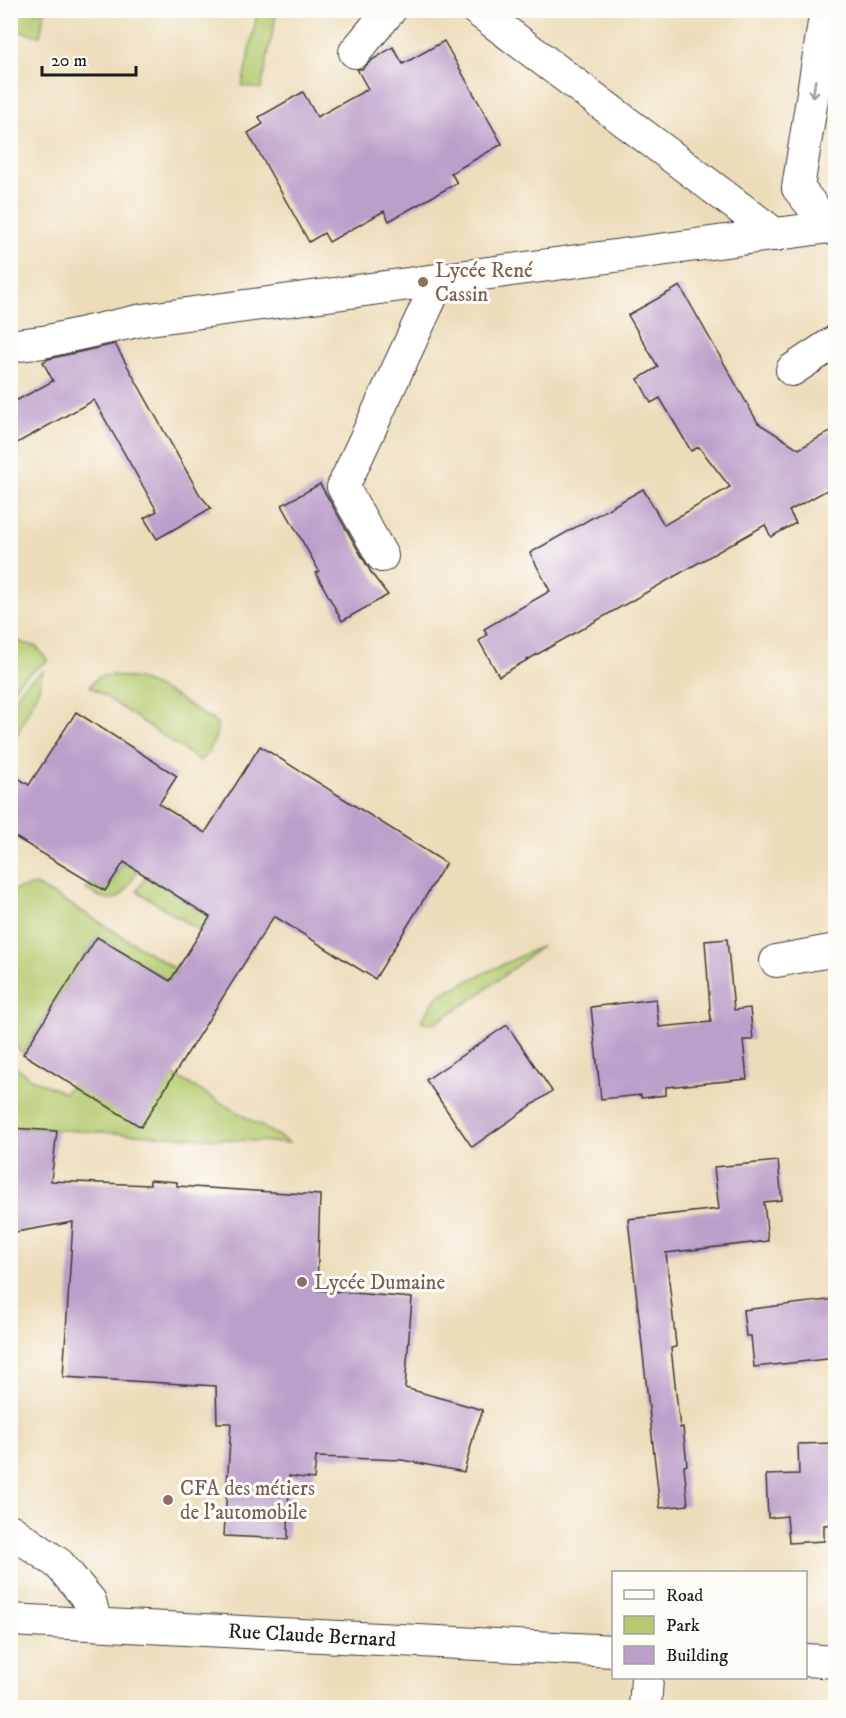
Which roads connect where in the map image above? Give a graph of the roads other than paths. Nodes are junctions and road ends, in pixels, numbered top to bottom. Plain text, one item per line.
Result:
1 (390, 10) edge
2 (477, 10) edge
3 (826, 10) edge
4 (356, 52) dead end
5 (833, 225) edge
6 (776, 235) junction
7 (440, 280) junction
8 (836, 341) edge
9 (10, 346) edge
10 (792, 370) dead end
11 (382, 556) dead end
12 (836, 950) edge
13 (776, 961) dead end
14 (10, 1530) edge
15 (10, 1620) edge
16 (96, 1624) junction
17 (612, 1651) edge
18 (807, 1660) edge
19 (836, 1662) edge
20 (647, 1679) edge
21 (645, 1707) edge

1 - 4 street
2 - 6 street
3 -> 5 street
5 - 6 street
6 - 7 street
7 - 9 street
7 - 11 street
8 - 10 street
12 - 13 street
14 - 16 street
15 - 16 street, Rue Claude Bernard
16 - 17 street, Rue Claude Bernard
18 - 19 street
20 - 21 street

